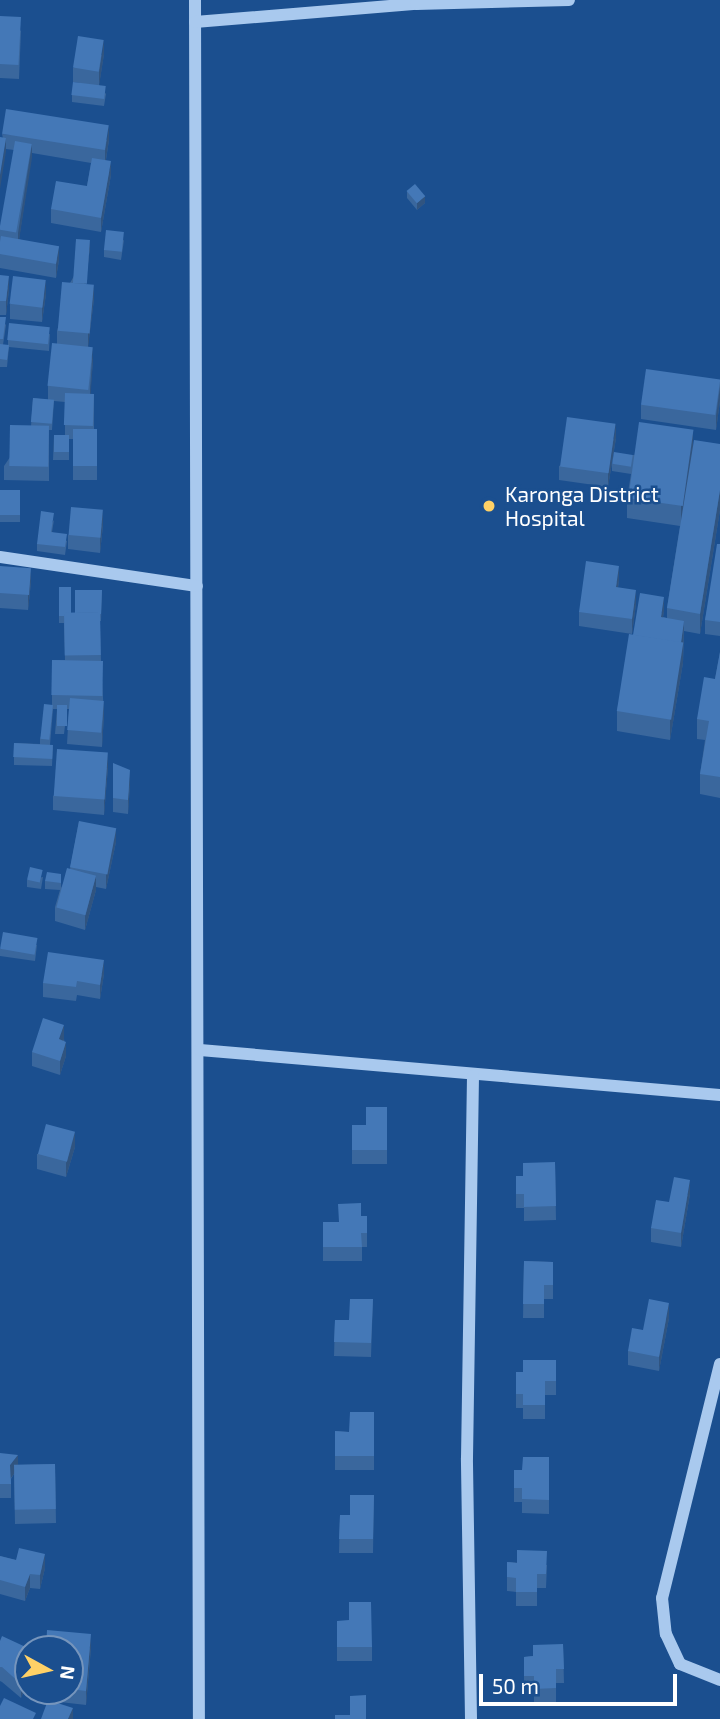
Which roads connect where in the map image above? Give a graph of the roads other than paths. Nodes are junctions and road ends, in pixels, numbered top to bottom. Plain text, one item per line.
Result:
1 (195, 0) edge
2 (569, 0) edge
3 (195, 22) junction
4 (0, 557) edge
5 (197, 586) junction
6 (200, 1049) junction
7 (473, 1076) junction
8 (720, 1095) edge
9 (720, 1364) edge
10 (720, 1681) edge
11 (199, 1719) edge
12 (471, 1719) edge

1 - 3 street
2 - 3 street
3 - 5 street
4 - 5 street
5 - 6 street
6 - 7 street
6 - 11 street
7 - 8 street
7 - 12 street
9 - 10 street

